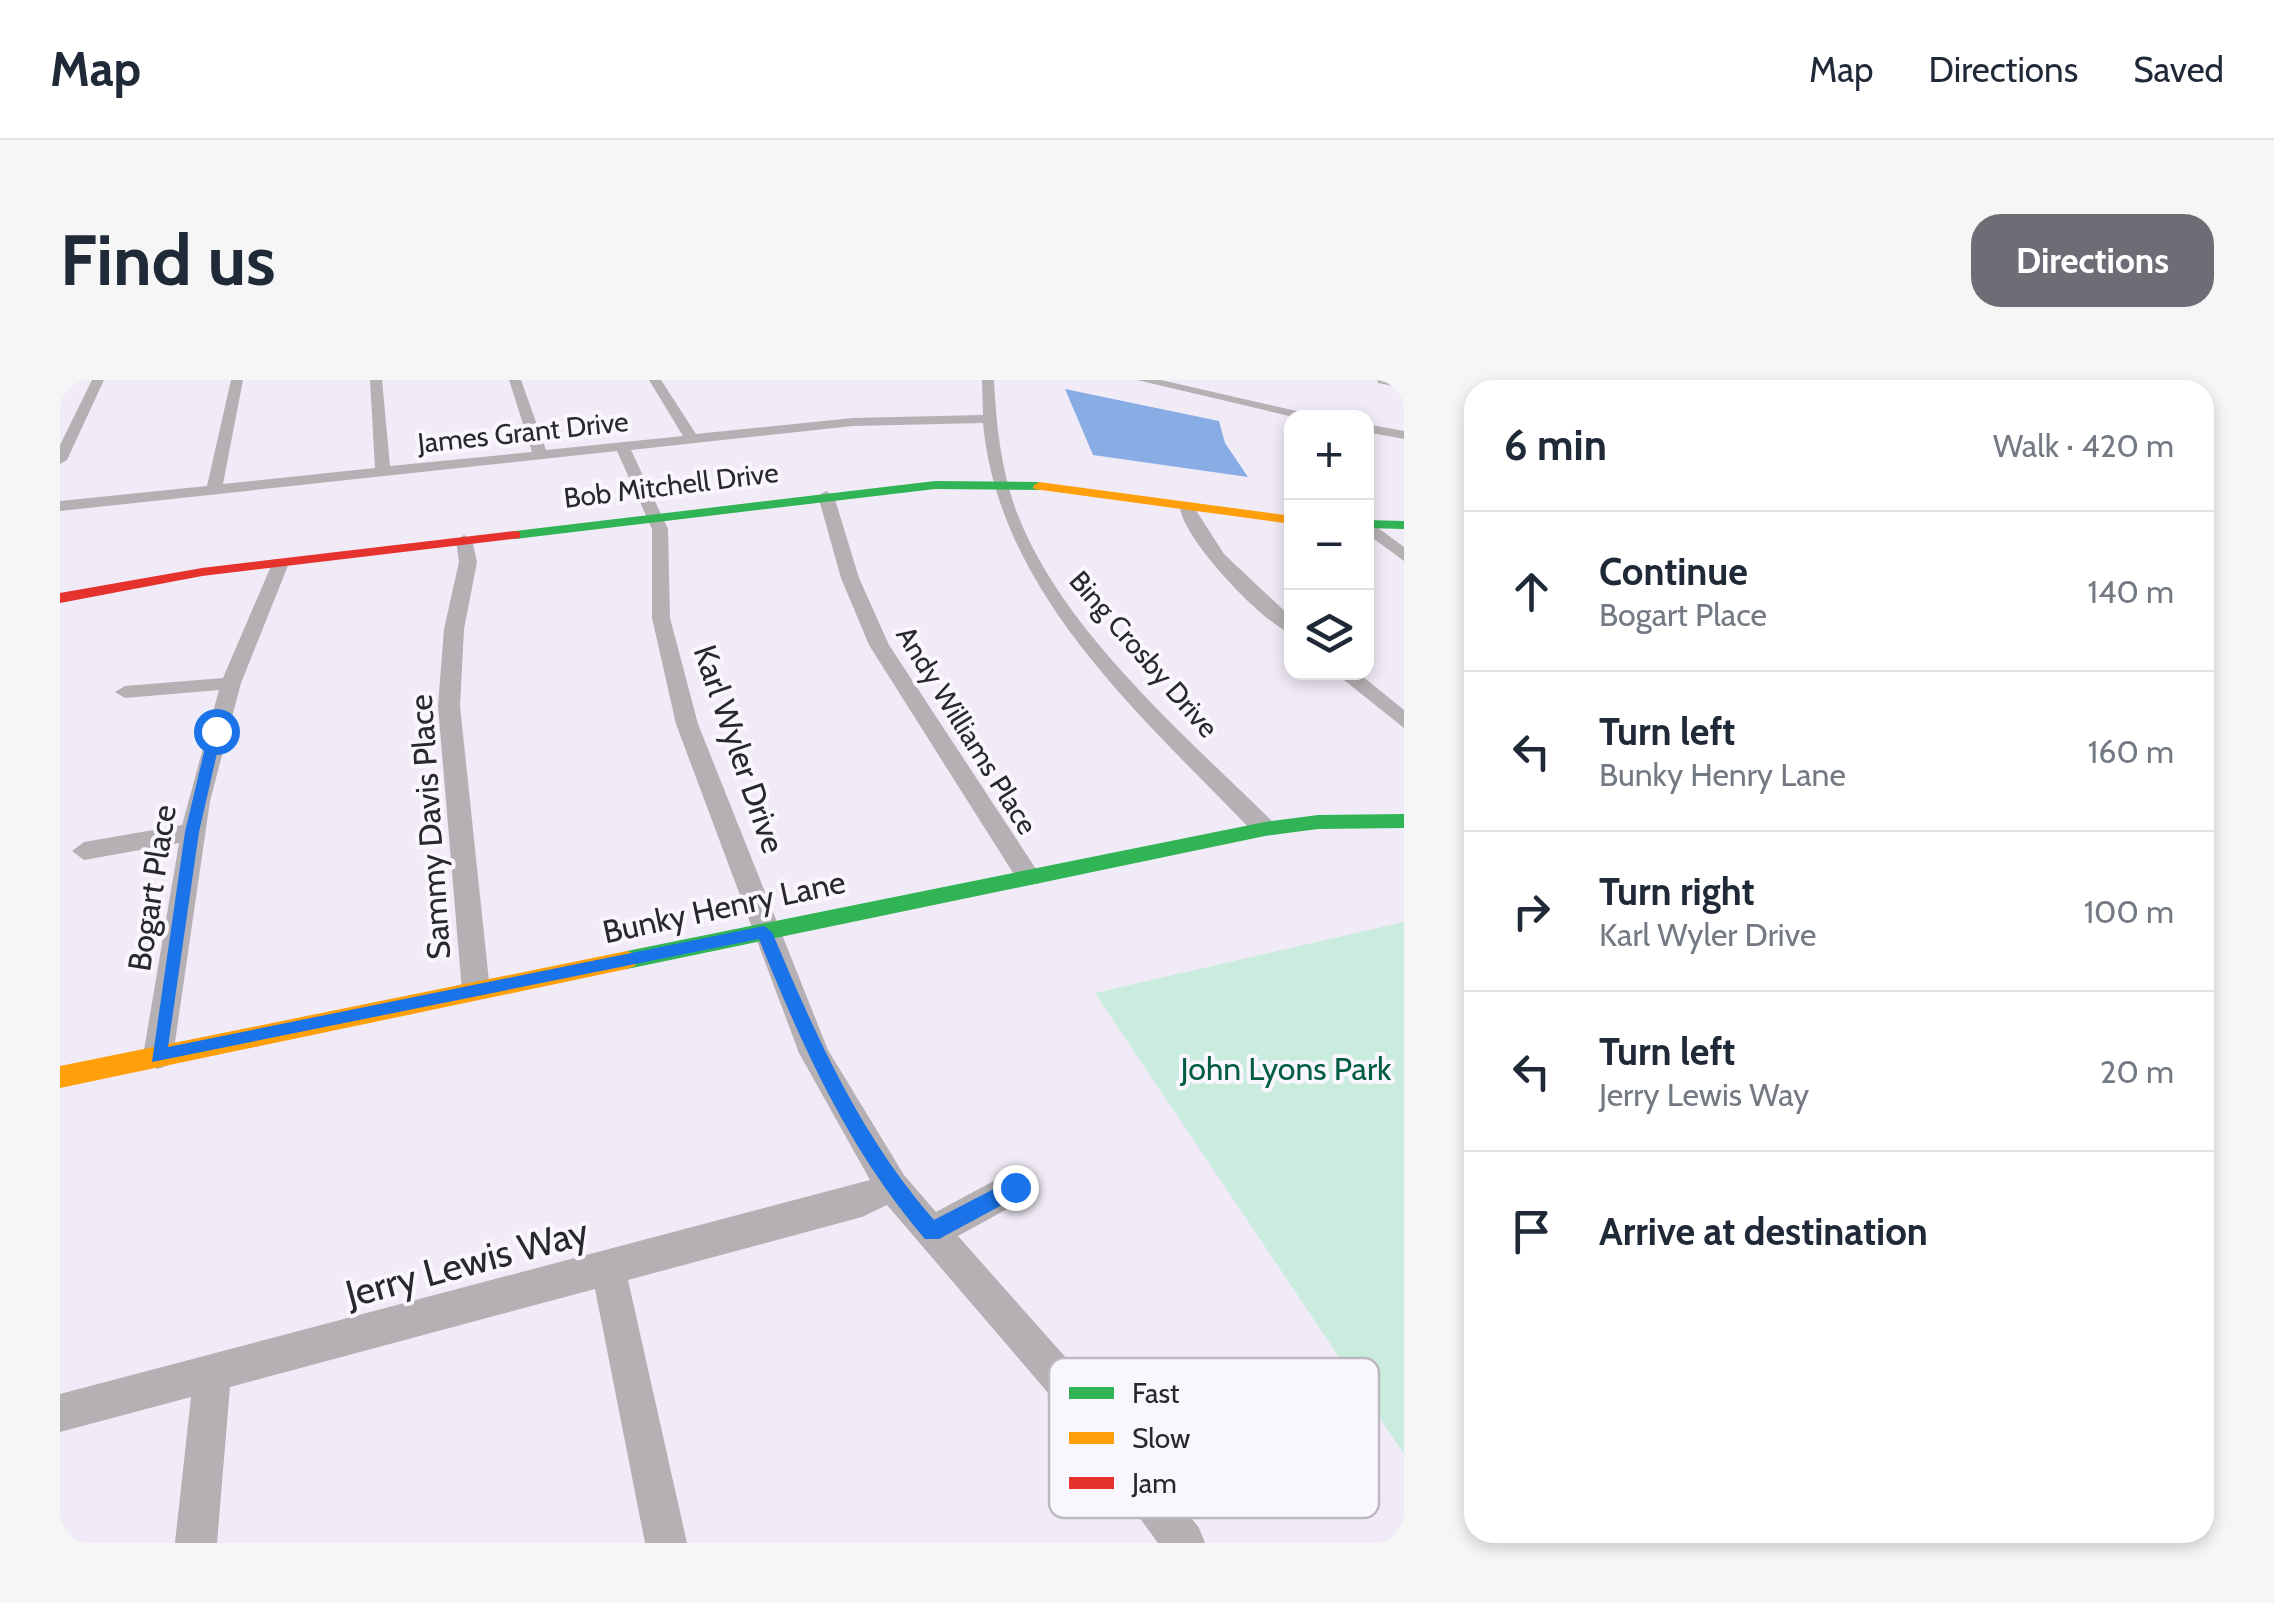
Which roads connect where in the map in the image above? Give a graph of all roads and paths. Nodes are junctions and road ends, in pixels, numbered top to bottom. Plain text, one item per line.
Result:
1 (98, 380) edge
2 (237, 380) edge
3 (376, 380) edge
4 (515, 380) edge
5 (655, 380) edge
6 (988, 380) edge
7 (1143, 380) edge
8 (1383, 380) edge
9 (1404, 384) edge
10 (1284, 418) edge
11 (992, 419) junction
12 (1374, 429) edge
13 (1404, 435) edge
14 (692, 439) junction
15 (622, 447) junction
16 (540, 455) junction
17 (60, 460) edge
18 (382, 472) junction
19 (1001, 483) junction
20 (214, 490) junction
21 (826, 496) junction
22 (60, 506) edge
23 (1186, 507) junction
24 (654, 517) junction
25 (1284, 519) edge
26 (1374, 524) edge
27 (1404, 525) edge
28 (1374, 530) edge
29 (464, 540) junction
30 (1404, 556) edge
31 (280, 563) junction
32 (60, 598) edge
33 (1284, 620) edge
34 (1354, 680) edge
35 (231, 683) junction
36 (125, 692) dead end
37 (1404, 721) edge
38 (1404, 821) edge
39 (1265, 829) junction
40 (192, 832) junction
41 (84, 851) dead end
42 (1029, 878) junction
43 (764, 932) junction
44 (476, 991) junction
45 (158, 1056) junction
46 (60, 1077) edge
47 (892, 1186) junction
48 (1015, 1187) dead end
49 (932, 1232) junction
50 (608, 1270) junction
51 (1049, 1366) edge
52 (212, 1373) junction
53 (60, 1413) edge
54 (1165, 1518) edge
55 (196, 1543) edge
56 (666, 1543) edge
57 (1184, 1543) edge

1 - 17 street
2 - 20 street
3 - 18 street
4 - 16 street
5 - 14 street
6 - 11 street, Bing Crosby Drive
7 - 10 street
8 - 9 street
11 - 14 street, James Grant Drive
11 - 19 street, Bing Crosby Drive
12 - 13 street
14 - 15 street, James Grant Drive
15 - 16 street, James Grant Drive
15 - 24 street, Karl Wyler Drive
16 - 18 street, James Grant Drive
18 - 20 street, James Grant Drive
19 - 21 street, Bob Mitchell Drive
19 - 23 street, Bob Mitchell Drive
19 - 39 street, Bing Crosby Drive
20 - 22 street, James Grant Drive
21 - 24 street, Bob Mitchell Drive
21 - 42 street, Andy Williams Place
23 - 25 street, Bob Mitchell Drive
23 - 33 street
24 - 29 street, Bob Mitchell Drive
24 - 43 street, Karl Wyler Drive
26 - 27 street
28 - 30 street
29 - 31 street, Bob Mitchell Drive
29 - 44 street, Sammy Davis Place
31 - 32 street, Bob Mitchell Drive
31 - 35 street, Bogart Place
34 - 37 street
35 - 36 street
35 - 40 street, Bogart Place
38 - 39 street, Bunky Henry Lane
39 - 42 street, Bunky Henry Lane
40 - 41 street
40 - 45 street, Bogart Place
42 - 43 street, Bunky Henry Lane
43 - 44 street, Bunky Henry Lane
43 - 47 street, Karl Wyler Drive
44 - 45 street, Bunky Henry Lane
45 - 46 street, Bunky Henry Lane
47 - 49 street, Karl Wyler Drive
47 - 50 street, Jerry Lewis Way
48 - 49 street
49 - 51 street, Karl Wyler Drive
50 - 52 street, Jerry Lewis Way
50 - 56 street
52 - 53 street, Jerry Lewis Way
52 - 55 street
54 - 57 street, Karl Wyler Drive

